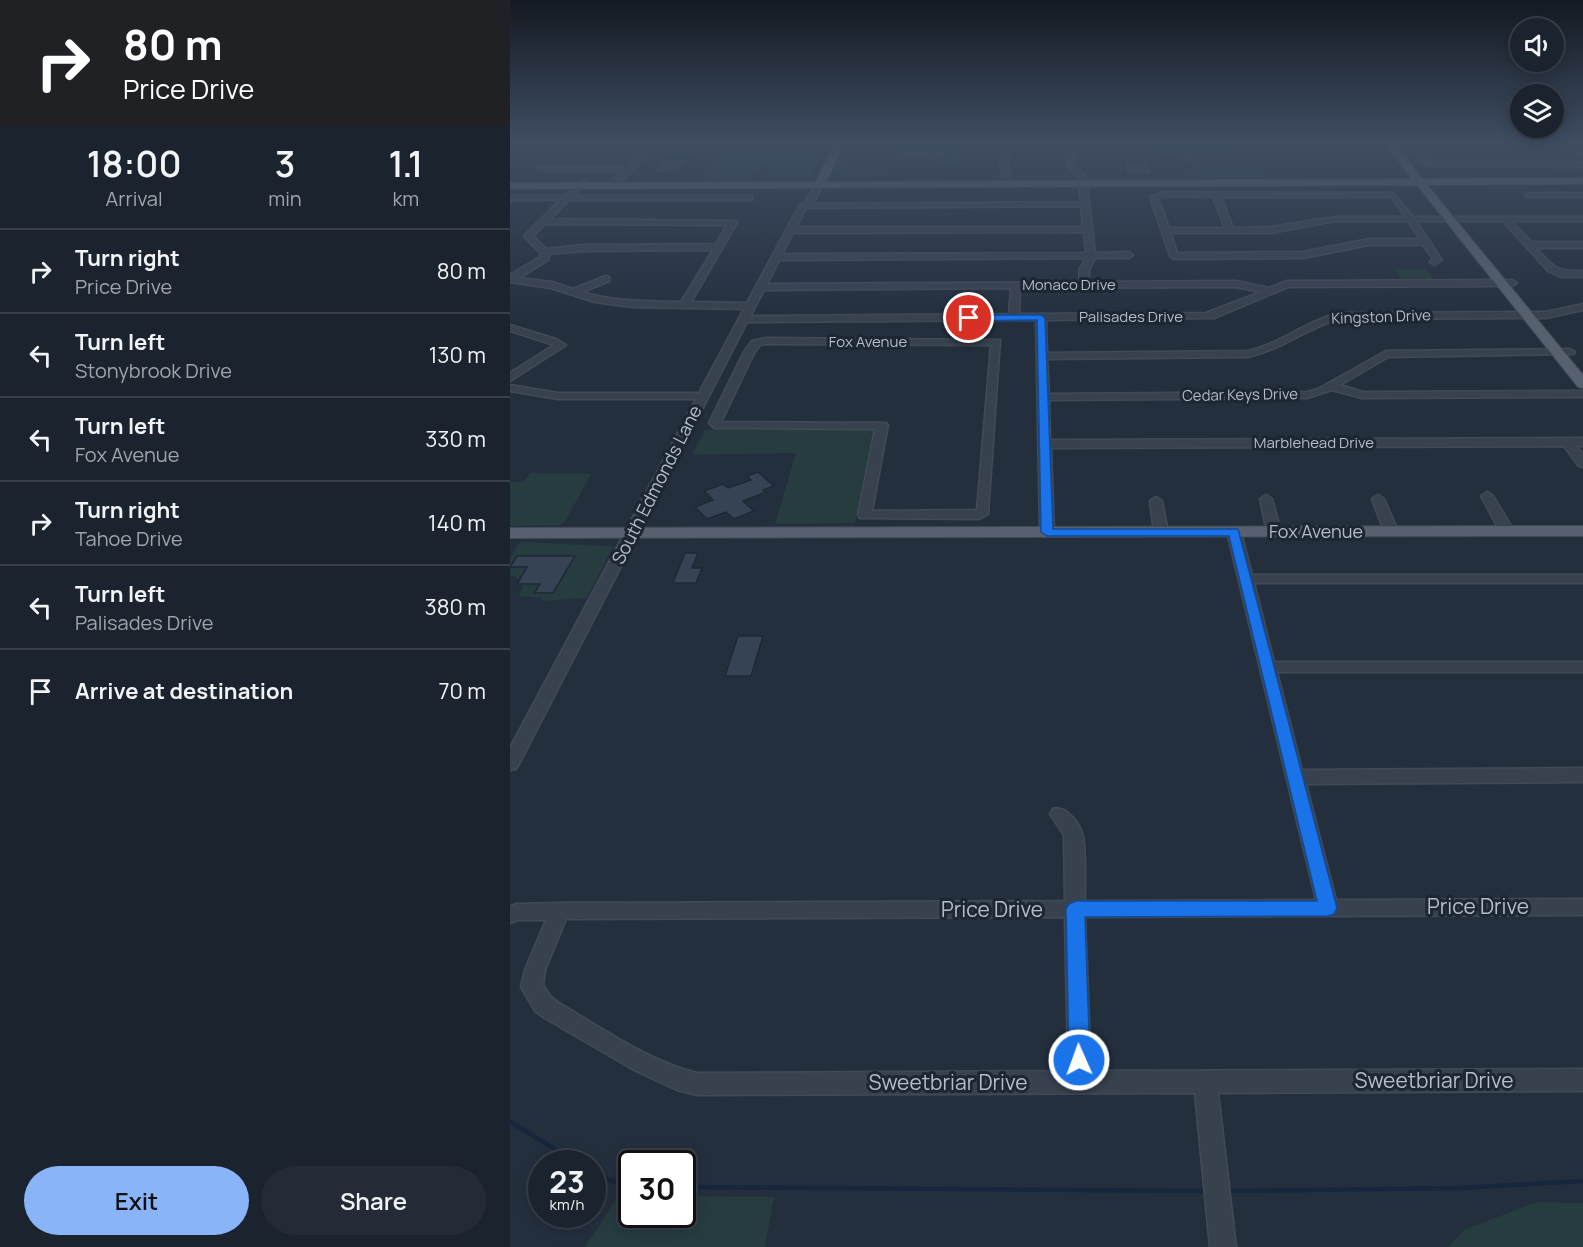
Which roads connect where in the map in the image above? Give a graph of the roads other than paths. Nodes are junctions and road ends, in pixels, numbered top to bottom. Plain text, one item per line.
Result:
1 (563, 201) edge
2 (802, 201) edge
3 (1154, 201) edge
4 (1219, 201) edge
5 (1397, 201) edge
6 (1440, 201) edge
7 (1085, 204) joint
8 (803, 206) junction
9 (1410, 219) junction
10 (1454, 219) junction
11 (1505, 219) junction
12 (1583, 219) edge
13 (542, 221) junction
14 (1088, 229) junction
15 (791, 230) junction
16 (1165, 231) junction
17 (1230, 231) junction
18 (1426, 242) junction
19 (1529, 245) junction
20 (1583, 245) edge
21 (717, 247) junction
22 (544, 252) junction
23 (1129, 255) dead end
24 (1091, 256) junction
25 (777, 257) junction
26 (1434, 262) dead end
27 (1583, 274) edge
28 (510, 279) edge
29 (606, 279) dead end
30 (1499, 282) junction
31 (1512, 283) junction
32 (1085, 284) junction
33 (1016, 285) junction
34 (761, 287) junction
35 (1268, 291) junction
36 (573, 292) junction
37 (684, 305) junction
38 (751, 306) junction
39 (1583, 307) edge
40 (1571, 310) junction
41 (1533, 315) junction
42 (1583, 315) edge
43 (1014, 318) junction
44 (1041, 318) junction
45 (744, 319) junction
46 (510, 328) edge
47 (727, 352) junction
48 (749, 352) junction
49 (1564, 352) junction
50 (1042, 356) junction
51 (1583, 366) edge
52 (510, 378) edge
53 (1583, 384) edge
54 (1332, 386) junction
55 (510, 388) edge
56 (1583, 394) edge
57 (704, 396) junction
58 (1044, 397) junction
59 (695, 412) junction
60 (720, 413) junction
61 (1567, 442) junction
62 (1583, 442) edge
63 (1044, 444) junction
64 (1583, 462) edge
65 (1487, 496) dead end
66 (1266, 499) dead end
67 (1378, 499) dead end
68 (1156, 501) dead end
69 (902, 524) junction
70 (1391, 531) junction
71 (1507, 531) junction
72 (1583, 531) edge
73 (1047, 532) junction
74 (1161, 532) junction
75 (1234, 532) junction
76 (1275, 532) junction
77 (510, 533) edge
78 (632, 533) junction
79 (1246, 579) junction
80 (1583, 579) edge
81 (1268, 667) junction
82 (1583, 667) edge
83 (510, 764) edge
84 (1583, 775) edge
85 (1296, 777) junction
86 (1059, 814) dead end
87 (1583, 907) edge
88 (1328, 908) junction
89 (1076, 909) junction
90 (560, 911) junction
91 (510, 915) edge
92 (1583, 1080) edge
93 (1080, 1082) junction
94 (1205, 1082) junction
95 (1223, 1247) edge

1 - 13 street
2 - 8 street, South Edmonds Lane
3 - 16 street
4 - 17 street
5 - 9 street
6 - 10 main road
7 - 8 street
7 - 14 street
8 - 15 street, South Edmonds Lane
9 - 10 street
9 - 17 street
9 - 18 street
10 - 11 street
10 - 30 main road
10 - 31 main road
11 - 12 street
11 - 19 street
13 - 21 street
13 - 22 street
14 - 15 street
14 - 24 street
15 - 25 street, South Edmonds Lane
16 - 17 street
16 - 18 street
18 - 26 street
19 - 20 street
19 - 27 street
21 - 22 street
21 - 37 street
22 - 28 street
23 - 24 street
24 - 25 street
24 - 32 street
25 - 34 street, South Edmonds Lane
28 - 36 street
29 - 36 street
30 - 31 street, Palisades Drive
30 - 35 street, Palisades Drive
30 - 41 main road
31 - 41 main road
32 - 33 street, Monaco Drive
32 - 35 street, Monaco Drive
33 - 34 street, Monaco Drive
33 - 43 street
34 - 38 street, South Edmonds Lane
35 - 44 street, Palisades Drive
36 - 37 street
37 - 38 street
38 - 45 street, South Edmonds Lane
39 - 40 street, Kingston Drive
40 - 41 street, Kingston Drive
40 - 42 street
41 - 49 main road
41 - 50 street, Kingston Drive
43 - 44 street, Palisades Drive
43 - 45 street, Palisades Drive
44 - 50 street
45 - 47 street, South Edmonds Lane
46 - 52 street
47 - 48 street, Fox Avenue
47 - 57 street, South Edmonds Lane
48 - 60 street
48 - 69 street, Fox Avenue
49 - 51 main road
49 - 53 main road
49 - 54 street, Cedar Keys Drive
50 - 58 street
54 - 56 street
54 - 58 street, Cedar Keys Drive
55 - 57 street
57 - 59 street, South Edmonds Lane
58 - 63 street
59 - 60 street
59 - 78 street, South Edmonds Lane
60 - 69 street, Fox Avenue
61 - 62 street, Marblehead Drive
61 - 63 street, Marblehead Drive
61 - 64 street
63 - 73 street
65 - 71 street
66 - 76 street
67 - 70 street
68 - 74 street
69 - 73 main road, Fox Avenue
69 - 78 main road, Fox Avenue
70 - 71 main road, Fox Avenue
70 - 76 main road, Fox Avenue
71 - 72 main road, Fox Avenue
73 - 74 main road, Fox Avenue
74 - 75 main road, Fox Avenue
75 - 76 main road, Fox Avenue
75 - 79 street
77 - 78 main road, Fox Avenue
78 - 83 street, South Edmonds Lane
79 - 80 street
79 - 81 street
81 - 82 street
81 - 85 street
84 - 85 street
85 - 88 street
86 - 89 street
87 - 88 street, Price Drive
88 - 89 street, Price Drive
89 - 90 street, Price Drive
89 - 93 street
90 - 91 street, Price Drive
90 - 93 street, Sweetbriar Drive
92 - 94 street, Sweetbriar Drive
93 - 94 street, Sweetbriar Drive
94 - 95 street

